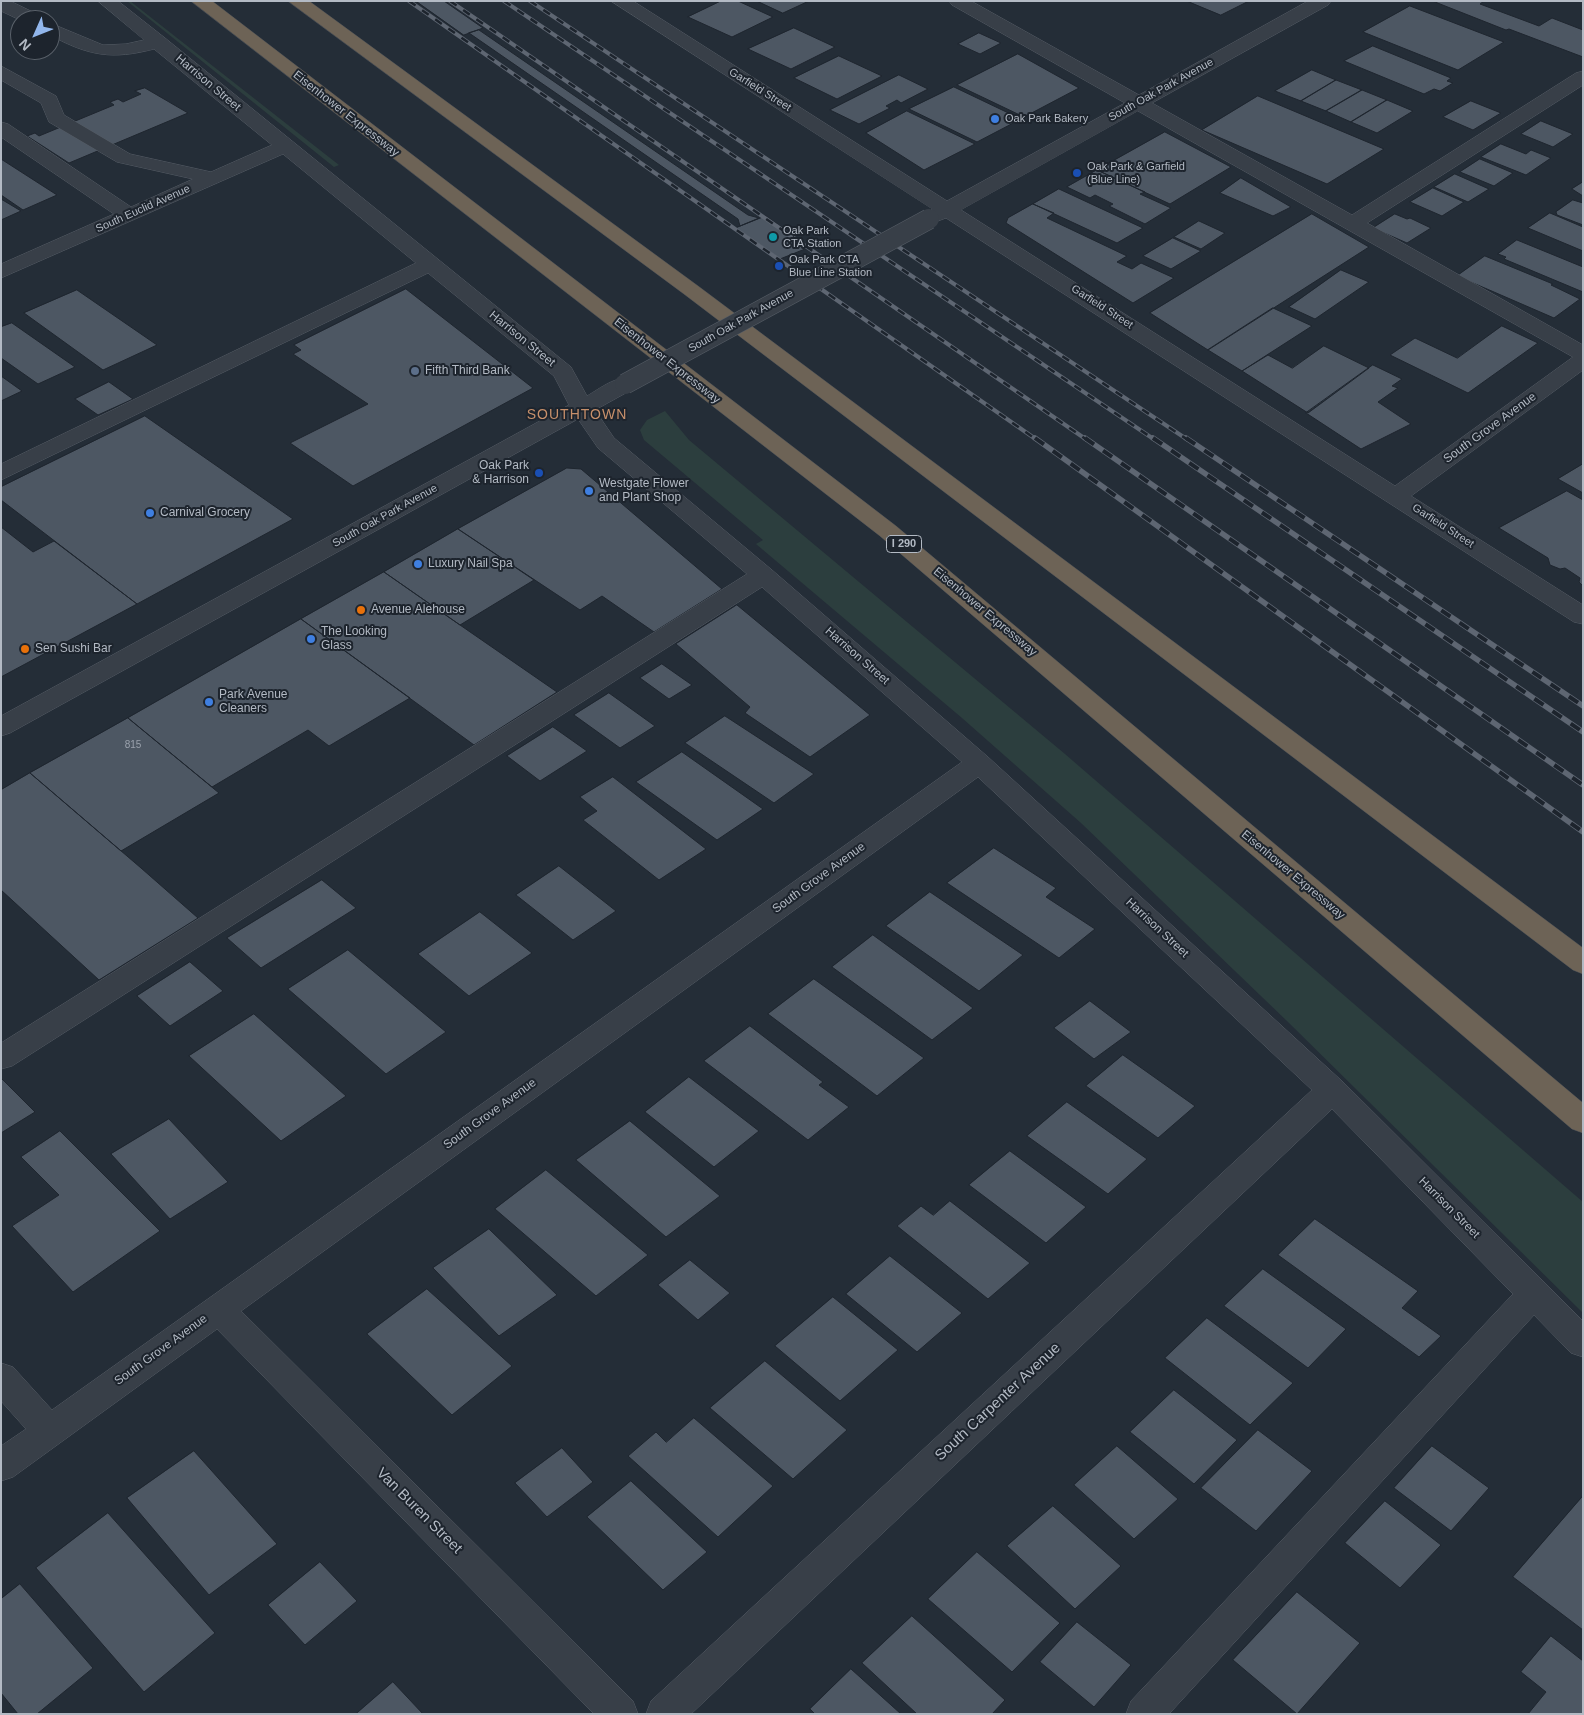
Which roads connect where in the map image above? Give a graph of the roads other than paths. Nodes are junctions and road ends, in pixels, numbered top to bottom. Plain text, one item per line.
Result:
1 (107, 1) edge
2 (200, 1) edge
3 (297, 1) edge
4 (620, 1) edge
5 (1322, 1) edge
6 (960, 2) edge
7 (1, 4) edge
8 (14, 10) edge
9 (60, 34) edge
10 (159, 42) junction
11 (1, 72) edge
12 (1583, 77) edge
13 (1138, 103) junction
14 (1, 128) edge
15 (285, 146) junction
16 (212, 178) junction
17 (948, 208) junction
18 (129, 215) junction
19 (1352, 224) junction
20 (430, 264) junction
21 (1, 272) edge
22 (1583, 354) edge
23 (1583, 360) edge
24 (582, 408) junction
25 (1, 473) edge
26 (1396, 496) junction
27 (763, 574) junction
28 (1583, 616) edge
29 (1, 727) edge
30 (979, 763) junction
31 (1583, 963) edge
32 (1, 1058) edge
33 (1332, 1090) junction
34 (1583, 1121) edge
35 (1534, 1292) junction
36 (218, 1309) junction
37 (1583, 1343) edge
38 (1, 1377) edge
39 (49, 1431) junction
40 (1, 1466) edge
41 (620, 1714) edge
42 (664, 1714) edge
43 (1144, 1714) edge

1 - 10 street, Harrison Street
2 - 34 highway, Eisenhower Expressway / I 290
3 - 31 highway
4 - 17 street, Garfield Street
5 - 13 street, South Oak Park Avenue
6 - 13 street
7 - 8 street
9 - 10 street
10 - 15 street, Harrison Street
11 - 16 street
12 - 19 street
13 - 17 street, South Oak Park Avenue
13 - 19 street
14 - 18 street
15 - 16 street, South Euclid Avenue
15 - 20 street, Harrison Street
16 - 18 street, South Euclid Avenue
17 - 24 street, South Oak Park Avenue, bridge
17 - 26 street, Garfield Street
18 - 21 street, South Euclid Avenue
19 - 22 street
20 - 24 street, Harrison Street
20 - 25 street
23 - 26 street, South Grove Avenue
24 - 27 street, Harrison Street
24 - 29 street, South Oak Park Avenue
26 - 28 street, Garfield Street
27 - 30 street, Harrison Street
27 - 32 street
30 - 33 street, Harrison Street
30 - 36 street, South Grove Avenue
33 - 35 street, Harrison Street
33 - 42 street, South Carpenter Avenue
35 - 37 street, Harrison Street
35 - 43 street
36 - 39 street, South Grove Avenue
36 - 41 street, Van Buren Street
38 - 39 street
39 - 40 street, South Grove Avenue

